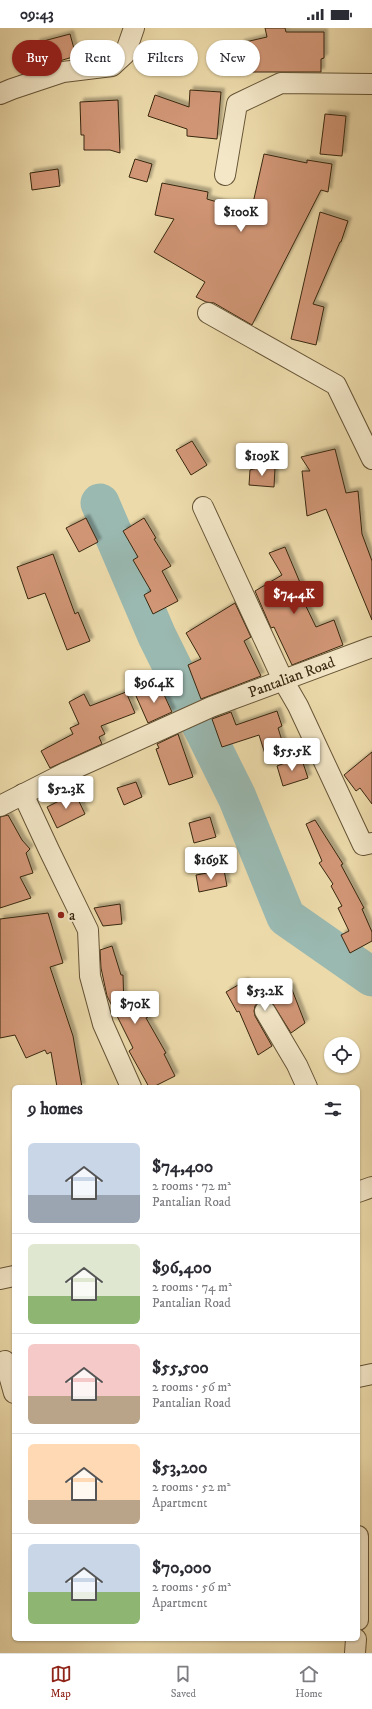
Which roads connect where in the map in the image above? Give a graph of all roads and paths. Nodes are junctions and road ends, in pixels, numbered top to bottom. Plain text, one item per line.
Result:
1 (134, 28) edge
2 (372, 84) edge
3 (0, 94) edge
4 (225, 175) dead end
5 (208, 312) dead end
6 (372, 459) edge
7 (203, 507) dead end
8 (372, 647) edge
9 (283, 680) junction
10 (24, 794) junction
11 (0, 806) edge
12 (372, 843) edge
13 (265, 1011) dead end
14 (130, 1085) edge
15 (306, 1085) edge
16 (372, 1187) edge
17 (360, 1191) edge
18 (12, 1276) edge
19 (0, 1279) edge
20 (6, 1361) edge
21 (372, 1374) edge
22 (360, 1377) edge
23 (12, 1385) edge
24 (356, 1641) edge
25 (355, 1653) edge

1 - 3 street
2 - 4 street
5 - 6 street
7 - 9 street
8 - 9 street, Pantalian Road
9 - 10 street, Pantalian Road
9 - 12 street
10 - 11 street, Pantalian Road
10 - 14 street
13 - 15 street
16 - 17 street
18 - 19 street
20 - 23 street
21 - 22 street
24 - 25 street

